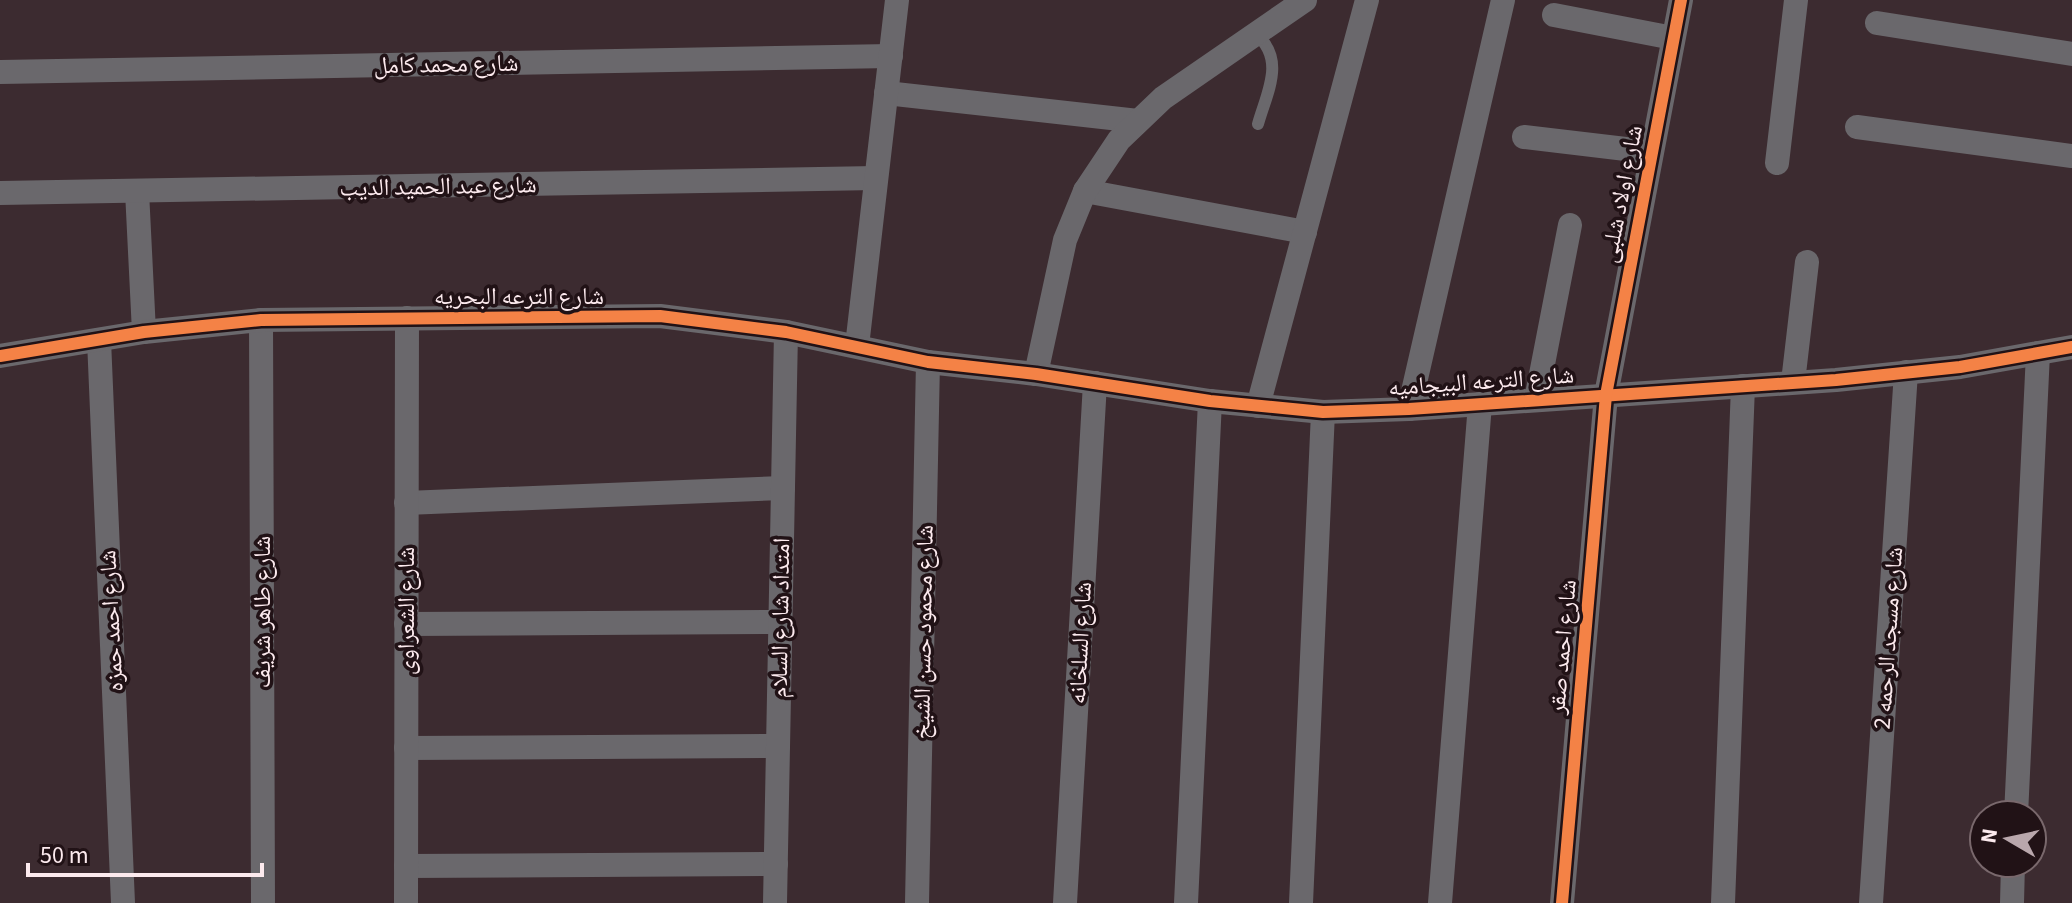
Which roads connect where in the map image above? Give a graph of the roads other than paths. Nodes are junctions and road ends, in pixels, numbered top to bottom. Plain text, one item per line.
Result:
1 (897, 0) edge
2 (1305, 0) edge
3 (1367, 0) edge
4 (1503, 0) edge
5 (1681, 0) edge
6 (1796, 0) edge
7 (1554, 15) dead end
8 (1877, 23) dead end
9 (1256, 34) junction
10 (1673, 38) junction
11 (2072, 54) edge
12 (891, 56) junction
13 (0, 72) edge
14 (886, 93) junction
15 (1138, 121) junction
16 (1258, 124) dead end
17 (1857, 127) dead end
18 (1524, 137) dead end
19 (1651, 152) junction
20 (2072, 156) edge
21 (1777, 163) dead end
22 (876, 178) junction
23 (137, 191) junction
24 (1085, 191) junction
25 (0, 193) edge
26 (1570, 225) dead end
27 (1305, 232) junction
28 (1807, 262) dead end
29 (407, 318) junction
30 (261, 320) junction
31 (144, 332) junction
32 (786, 332) junction
33 (99, 340) junction
34 (857, 346) junction
35 (2072, 347) edge
36 (2038, 353) junction
37 (0, 356) edge
38 (928, 362) junction
39 (1906, 372) junction
40 (1036, 374) junction
41 (1793, 382) junction
42 (1095, 383) junction
43 (1743, 386) junction
44 (1606, 395) junction
45 (1536, 400) junction
46 (1210, 401) junction
47 (1480, 404) junction
48 (1258, 406) junction
49 (1409, 409) junction
50 (1323, 412) junction
51 (783, 488) junction
52 (406, 503) junction
53 (780, 622) junction
54 (406, 624) junction
55 (778, 746) junction
56 (406, 748) junction
57 (2017, 799) edge
58 (776, 864) junction
59 (406, 866) junction
60 (2013, 879) edge
61 (123, 903) edge
62 (263, 903) edge
63 (406, 903) edge
64 (775, 903) edge
65 (917, 903) edge
66 (1065, 903) edge
67 (1186, 903) edge
68 (1301, 903) edge
69 (1440, 903) edge
70 (1562, 903) edge
71 (1723, 903) edge
72 (1871, 903) edge
73 (2012, 903) edge

1 - 12 street
2 - 9 street
3 - 27 street
4 - 49 street
5 - 10 street, شارع اولاد شلبى
6 - 21 street
7 - 10 street
8 - 11 street
9 - 15 street
9 - 16 lane
10 - 19 street, شارع اولاد شلبى
12 - 13 street, شارع محمد كامل
12 - 14 street
14 - 15 street
14 - 22 street
15 - 24 street
17 - 20 street
18 - 19 street
19 - 44 street, شارع اولاد شلبى
22 - 23 street, شارع عبد الحميد الديب
22 - 34 street
23 - 25 street, شارع عبد الحميد الديب
23 - 31 street
24 - 27 street
24 - 40 street
26 - 45 street
27 - 48 street
28 - 41 street
29 - 30 street, شارع الترعه البحريه
29 - 32 street, شارع الترعه البحريه
29 - 52 street, شارع الشعراوى
30 - 31 street, شارع الترعه البحريه
30 - 62 street, شارع طاهر شريف
31 - 33 street, شارع الترعه البحريه
32 - 34 street, شارع الترعه البحريه
32 - 51 street, امتداد شارع السلام
33 - 37 street, شارع الترعه البحريه
33 - 61 street, شارع احمد حمزه
34 - 38 street, شارع الترعه البحريه
35 - 36 street, شارع الترعه البيجاميه
36 - 39 street, شارع الترعه البيجاميه
36 - 57 street
38 - 40 street, شارع الترعه البحريه
38 - 65 street, شارع محمود حسن الشيخ
39 - 41 street, شارع الترعه البيجاميه
39 - 72 street, شارع مسجد الرحمه 2
40 - 42 street, شارع الترعه البيجاميه
41 - 43 street, شارع الترعه البيجاميه
42 - 46 street, شارع الترعه البيجاميه
42 - 66 street, شارع السلخانه
43 - 44 street, شارع الترعه البيجاميه
43 - 71 street
44 - 45 street, شارع الترعه البيجاميه
44 - 70 street, شارع احمد صقر
45 - 47 street, شارع الترعه البيجاميه
46 - 48 street, شارع الترعه البيجاميه
46 - 67 street
47 - 49 street, شارع الترعه البيجاميه
47 - 69 street
48 - 50 street, شارع الترعه البيجاميه
49 - 50 street, شارع الترعه البيجاميه
50 - 68 street
51 - 52 street
51 - 53 street, امتداد شارع السلام
52 - 54 street, شارع الشعراوى
53 - 54 street
53 - 55 street, امتداد شارع السلام
54 - 56 street, شارع الشعراوى
55 - 56 street
55 - 58 street, امتداد شارع السلام
56 - 59 street, شارع الشعراوى
58 - 59 street
58 - 64 street, امتداد شارع السلام
59 - 63 street, شارع الشعراوى
60 - 73 street

